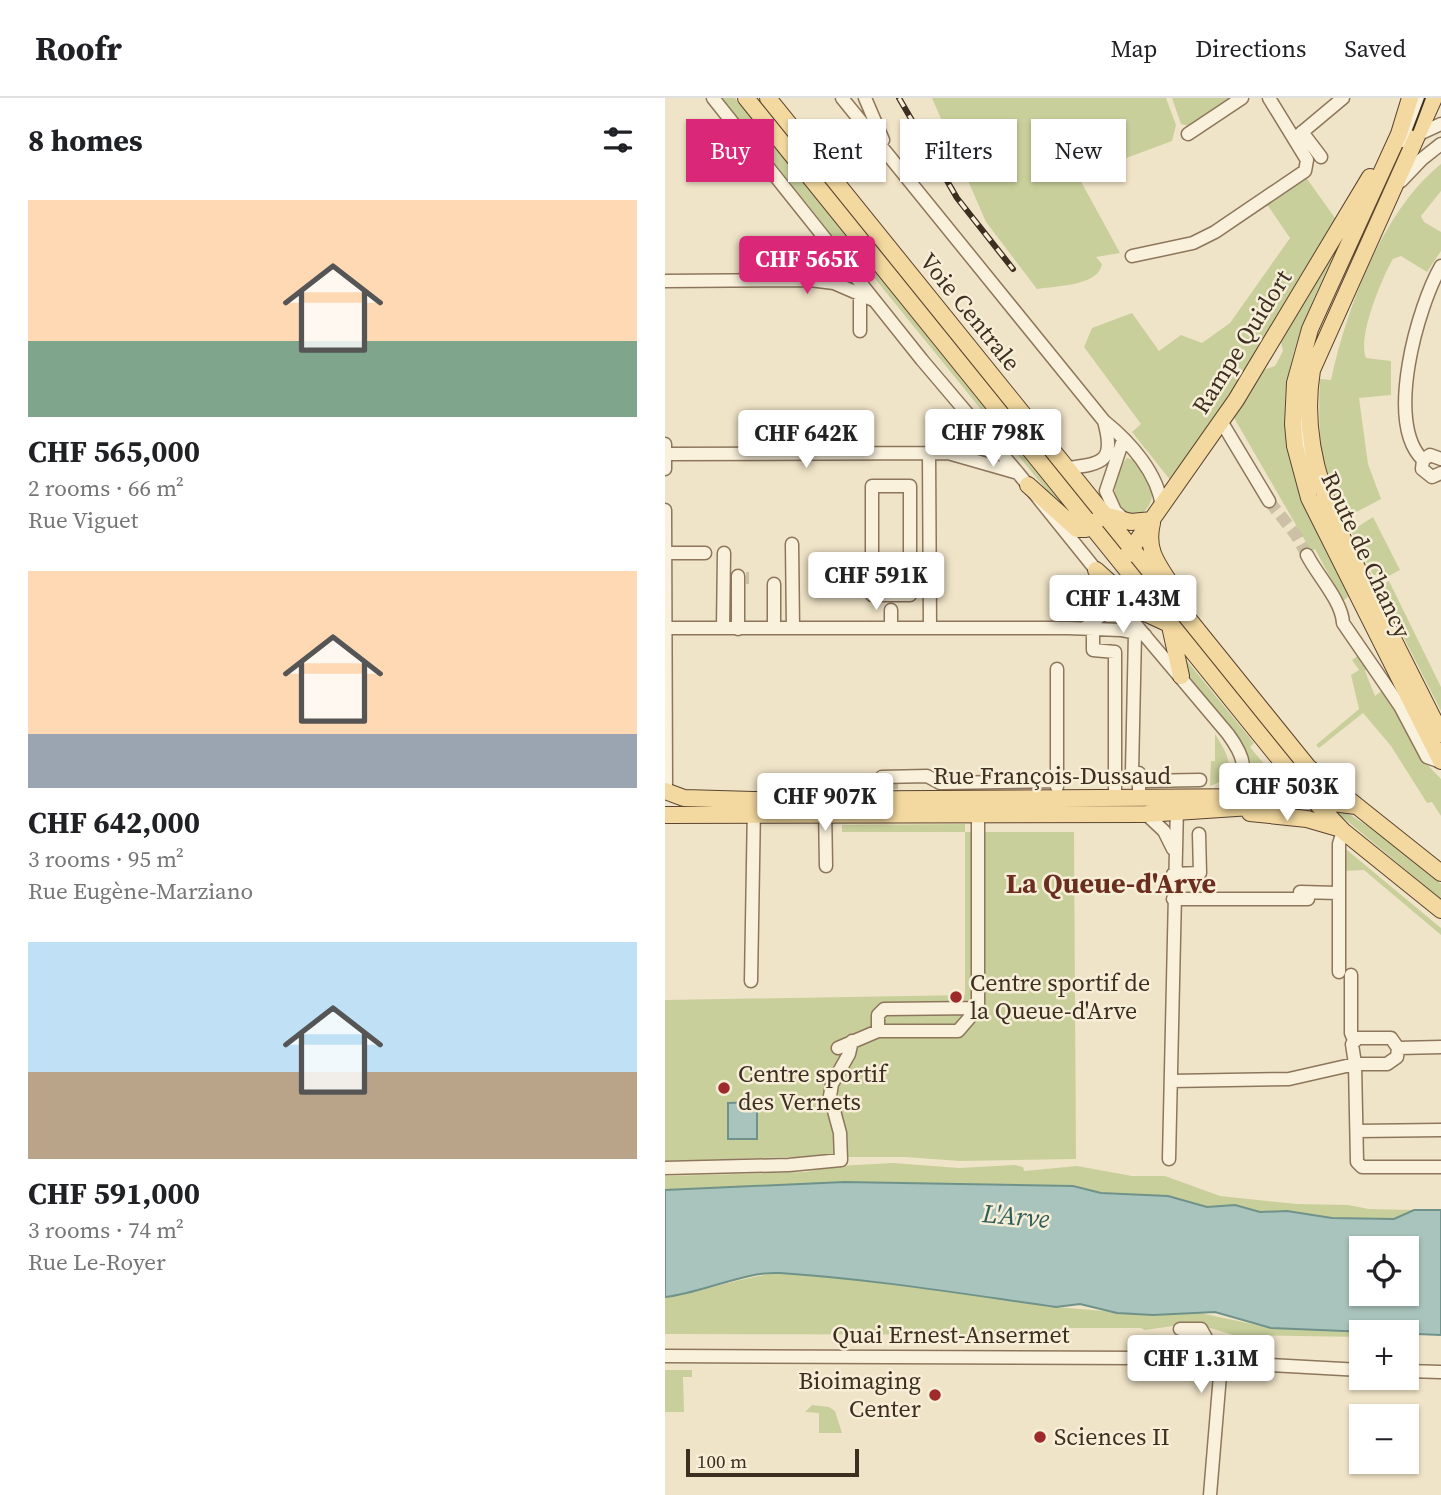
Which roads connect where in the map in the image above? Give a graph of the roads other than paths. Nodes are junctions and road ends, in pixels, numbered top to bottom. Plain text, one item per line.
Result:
1 (713, 98) edge
2 (746, 98) edge
3 (768, 98) edge
4 (842, 98) edge
5 (865, 98) edge
6 (1242, 98) edge
7 (1269, 98) edge
8 (1343, 98) edge
9 (1434, 98) edge
10 (1441, 124) edge
11 (1409, 125) edge
12 (1188, 134) dead end
13 (1298, 135) junction
14 (1441, 144) edge
15 (888, 154) junction
16 (1321, 157) dead end
17 (1392, 193) junction
18 (827, 240) junction
19 (1132, 256) dead end
20 (1441, 266) edge
21 (810, 280) junction
22 (665, 281) edge
23 (860, 294) junction
24 (876, 301) junction
25 (860, 331) dead end
26 (1312, 370) junction
27 (972, 420) junction
28 (1104, 421) junction
29 (1221, 421) junction
30 (1123, 440) junction
31 (665, 444) edge
32 (929, 453) junction
33 (947, 453) junction
34 (665, 454) edge
35 (1441, 459) edge
36 (1423, 460) junction
37 (1067, 468) junction
38 (665, 470) edge
39 (1441, 473) edge
40 (1023, 479) junction
41 (1106, 491) junction
42 (1269, 501) tunnel mouth
43 (665, 510) edge
44 (1157, 514) junction
45 (1098, 520) junction
46 (1126, 521) junction
47 (792, 544) dead end
48 (1131, 548) junction
49 (666, 552) edge
50 (723, 553) dead end
51 (1307, 555) tunnel mouth
52 (666, 558) edge
53 (1125, 564) junction
54 (1096, 570) junction
55 (742, 577) dead end
56 (774, 584) dead end
57 (1110, 592) junction
58 (910, 595) joint
59 (891, 610) dead end
60 (1169, 624) junction
61 (723, 628) junction
62 (774, 628) junction
63 (793, 628) junction
64 (891, 628) junction
65 (930, 628) junction
66 (1089, 628) junction
67 (741, 629) junction
68 (1196, 629) junction
69 (666, 632) edge
70 (1140, 634) junction
71 (666, 651) edge
72 (1057, 669) dead end
73 (1181, 676) junction
74 (1441, 734) edge
75 (1138, 736) dead end
76 (1441, 747) edge
77 (1441, 762) edge
78 (1308, 767) junction
79 (1057, 776) junction
80 (1200, 779) dead end
81 (1139, 781) junction
82 (898, 783) tunnel mouth
83 (1307, 797) junction
84 (879, 799) junction
85 (933, 799) junction
86 (1115, 799) junction
87 (1139, 799) junction
88 (1229, 800) junction
89 (669, 801) edge
90 (1064, 806) junction
91 (1177, 806) junction
92 (754, 807) junction
93 (825, 807) junction
94 (1358, 807) junction
95 (978, 814) junction
96 (1146, 814) junction
97 (1343, 831) junction
98 (1199, 834) dead end
99 (1174, 850) junction
100 (826, 866) dead end
101 (1441, 873) edge
102 (1173, 874) junction
103 (1338, 893) junction
104 (1173, 899) junction
105 (1263, 899) junction
106 (1308, 899) dead end
107 (1441, 910) edge
108 (751, 981) dead end
109 (978, 1008) junction
110 (878, 1031) junction
111 (1354, 1040) junction
112 (852, 1041) junction
113 (1441, 1047) edge
114 (838, 1048) dead end
115 (1398, 1048) junction
116 (1355, 1064) junction
117 (1171, 1081) junction
118 (1441, 1129) edge
119 (1357, 1130) junction
120 (1168, 1159) dead end
121 (665, 1167) edge
122 (1441, 1167) edge
123 (1180, 1328) dead end
124 (665, 1356) edge
125 (1214, 1362) junction
126 (1349, 1369) edge
127 (1419, 1371) edge
128 (1441, 1372) edge
129 (1210, 1495) edge

1 - 18 street
2 - 45 main road, Voie Centrale
3 - 37 main road, Voie Centrale
4 - 15 street
5 - 15 street
6 - 12 street
7 - 13 street
8 - 13 street
9 - 11 main road
10 - 11 street
11 - 17 main road
11 - 26 street
11 - 29 main road, Rampe Quidort
11 - 76 street
11 - 77 main road, Route de Chancy
13 - 16 street
13 - 19 street
14 - 17 street
15 - 28 street
17 - 26 main road
18 - 21 street
18 - 24 street
20 - 36 street
21 - 22 street
21 - 23 street
23 - 24 street
23 - 25 street
24 - 27 street
26 - 74 main road
27 - 33 street
27 - 40 street
28 - 30 street
28 - 37 street
29 - 42 street
29 - 44 main road, Rampe Quidort
30 - 41 street
30 - 44 street
31 - 34 street
32 - 33 street
32 - 34 street
32 - 65 street
33 - 40 street
34 - 38 street
35 - 36 street
36 - 39 street
37 - 45 main road, Voie Centrale
40 - 45 main road
40 - 54 street
41 - 45 street
41 - 46 street
43 - 49 street
44 - 46 main road
44 - 48 main road, Rampe Quidort
44 - 68 main road
45 - 46 main road
45 - 48 main road, Voie Centrale
45 - 53 main road, Voie Centrale
47 - 63 street
48 - 53 main road, Rampe Quidort
48 - 68 main road, Voie Centrale
49 - 52 street
49 - 52 street
50 - 61 street
51 - 77 street
52 - 69 street
53 - 60 main road, Voie Centrale
54 - 57 street
54 - 60 main road
55 - 67 street
56 - 62 street
57 - 66 street
57 - 70 street
58 - 58 street
59 - 64 street
60 - 73 main road
60 - 83 main road, Voie Centrale
61 - 67 street
61 - 69 street
62 - 63 street
62 - 67 street
63 - 64 street
64 - 65 street
65 - 66 street
66 - 70 street
66 - 86 street
68 - 78 main road, Voie Centrale
69 - 71 street
70 - 73 street
70 - 81 street
71 - 89 street
72 - 79 street
73 - 88 street
75 - 81 street
78 - 83 main road
78 - 94 main road, Voie Centrale
79 - 84 street
79 - 90 street
80 - 81 street
81 - 87 street
82 - 85 street
83 - 88 main road, Rue François-Dussaud
83 - 94 main road
83 - 97 main road, Voie Centrale
84 - 85 main road, Rue François-Dussaud
84 - 93 main road, Rue François-Dussaud
85 - 90 main road, Rue François-Dussaud
86 - 87 main road, Rue François-Dussaud
86 - 90 main road, Rue François-Dussaud
87 - 91 main road, Rue François-Dussaud
88 - 91 main road, Rue François-Dussaud
88 - 97 main road, Rue François-Dussaud
89 - 92 main road, Rue François-Dussaud
90 - 95 main road, Rue François-Dussaud
90 - 96 main road, Rue François-Dussaud
91 - 96 main road, Rue François-Dussaud
91 - 99 street
92 - 93 main road, Rue François-Dussaud
92 - 108 street
93 - 95 main road, Rue François-Dussaud
93 - 100 street
94 - 101 main road, Voie Centrale
95 - 109 street
96 - 99 street
97 - 103 street
97 - 107 main road
98 - 102 street
99 - 102 street
102 - 104 street
103 - 105 street
103 - 111 street
104 - 105 street
104 - 117 street
105 - 106 street
109 - 110 street
109 - 110 street
110 - 112 street
111 - 115 street
111 - 116 street
112 - 114 street
112 - 121 street
113 - 115 street
115 - 116 street
116 - 117 street
116 - 119 street
117 - 120 street
118 - 119 street
119 - 122 street
123 - 125 street
124 - 125 street, Quai Ernest-Ansermet
125 - 126 street, Quai Ernest-Ansermet
125 - 129 street
127 - 128 street

